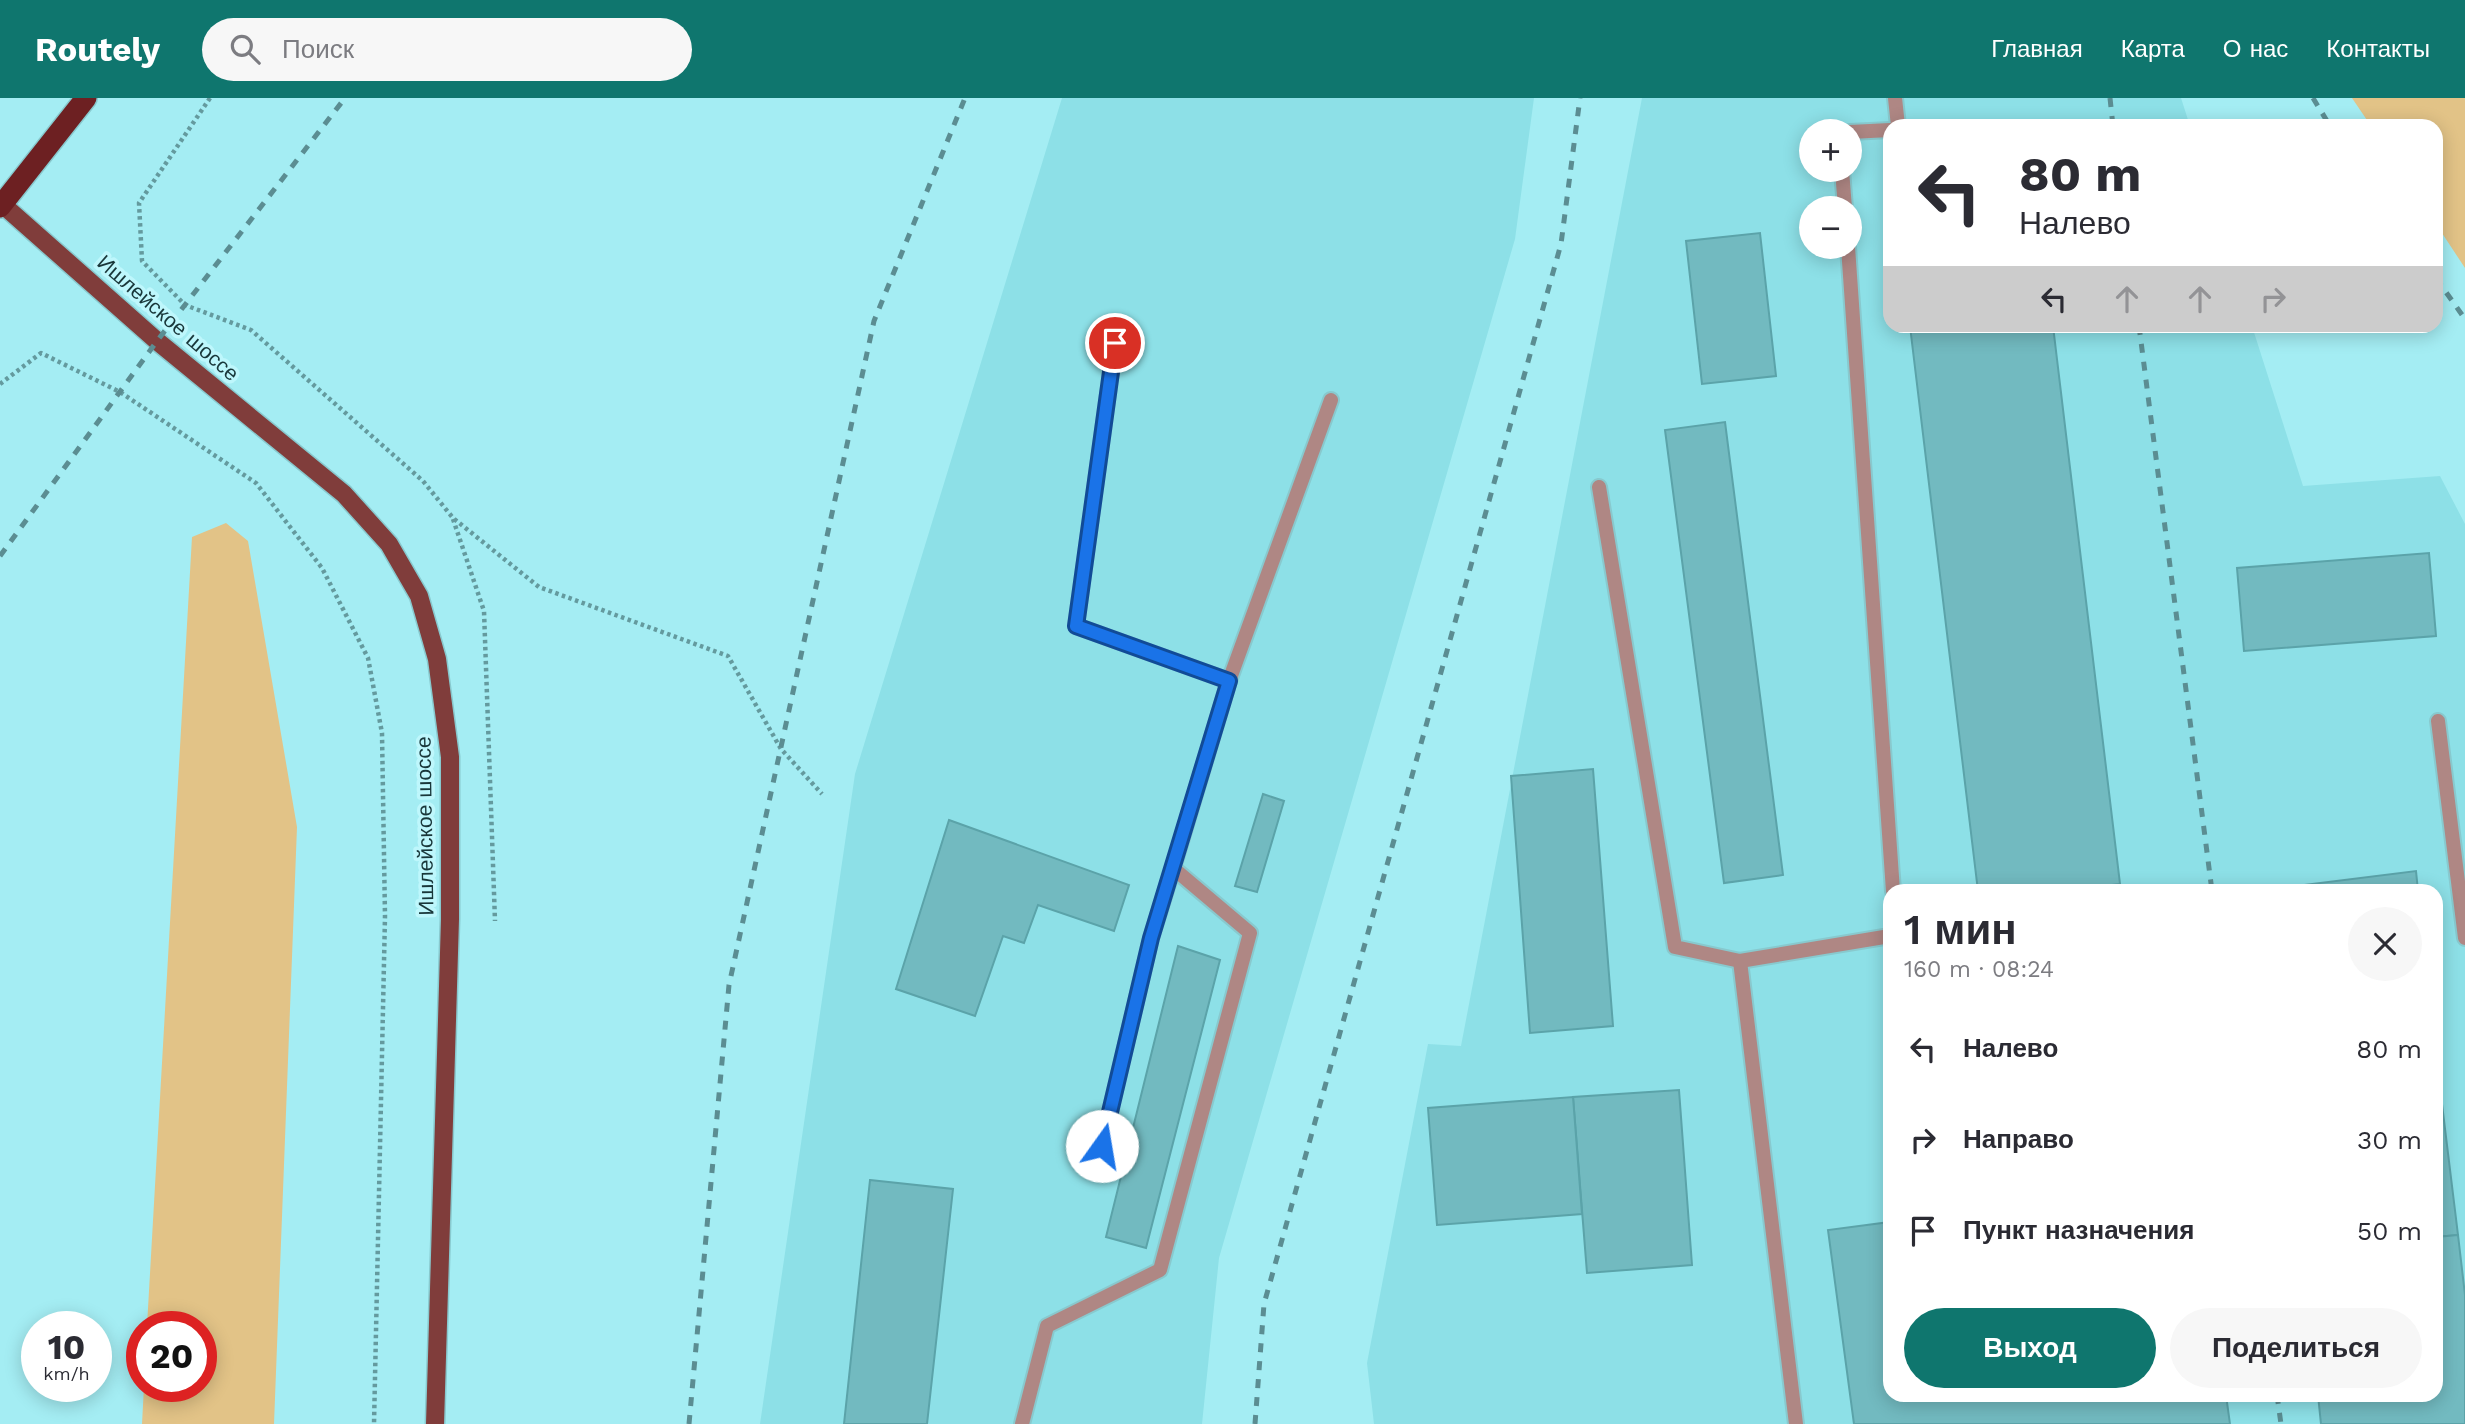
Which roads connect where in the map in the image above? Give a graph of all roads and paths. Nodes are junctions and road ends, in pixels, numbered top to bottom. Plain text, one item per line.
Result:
1 (86, 98) edge
2 (210, 98) edge
3 (1895, 98) edge
4 (1897, 119) edge
5 (1883, 130) edge
6 (1862, 131) edge
7 (1, 205) edge
8 (1849, 259) edge
9 (1115, 343) dead end
10 (0, 384) edge
11 (1331, 400) dead end
12 (1599, 487) dead end
13 (453, 518) junction
14 (1229, 681) junction
15 (2438, 721) dead end
16 (822, 794) dead end
17 (1172, 868) junction
18 (1893, 884) edge
19 (495, 921) dead end
20 (1883, 937) edge
21 (2465, 938) edge
22 (1740, 961) junction
23 (1102, 1146) dead end
24 (374, 1424) edge
25 (435, 1424) edge
26 (1022, 1424) edge
27 (1796, 1424) edge

1 - 7 highway
2 - 13 path
3 - 4 lane
5 - 6 lane
7 - 25 main road, Ишлейское шоссе
8 - 18 lane
9 - 14 lane
10 - 24 path
11 - 14 lane
12 - 22 lane
13 - 16 path
13 - 19 path
14 - 17 lane
15 - 21 lane
17 - 23 lane
17 - 26 lane
20 - 22 lane
22 - 27 lane

